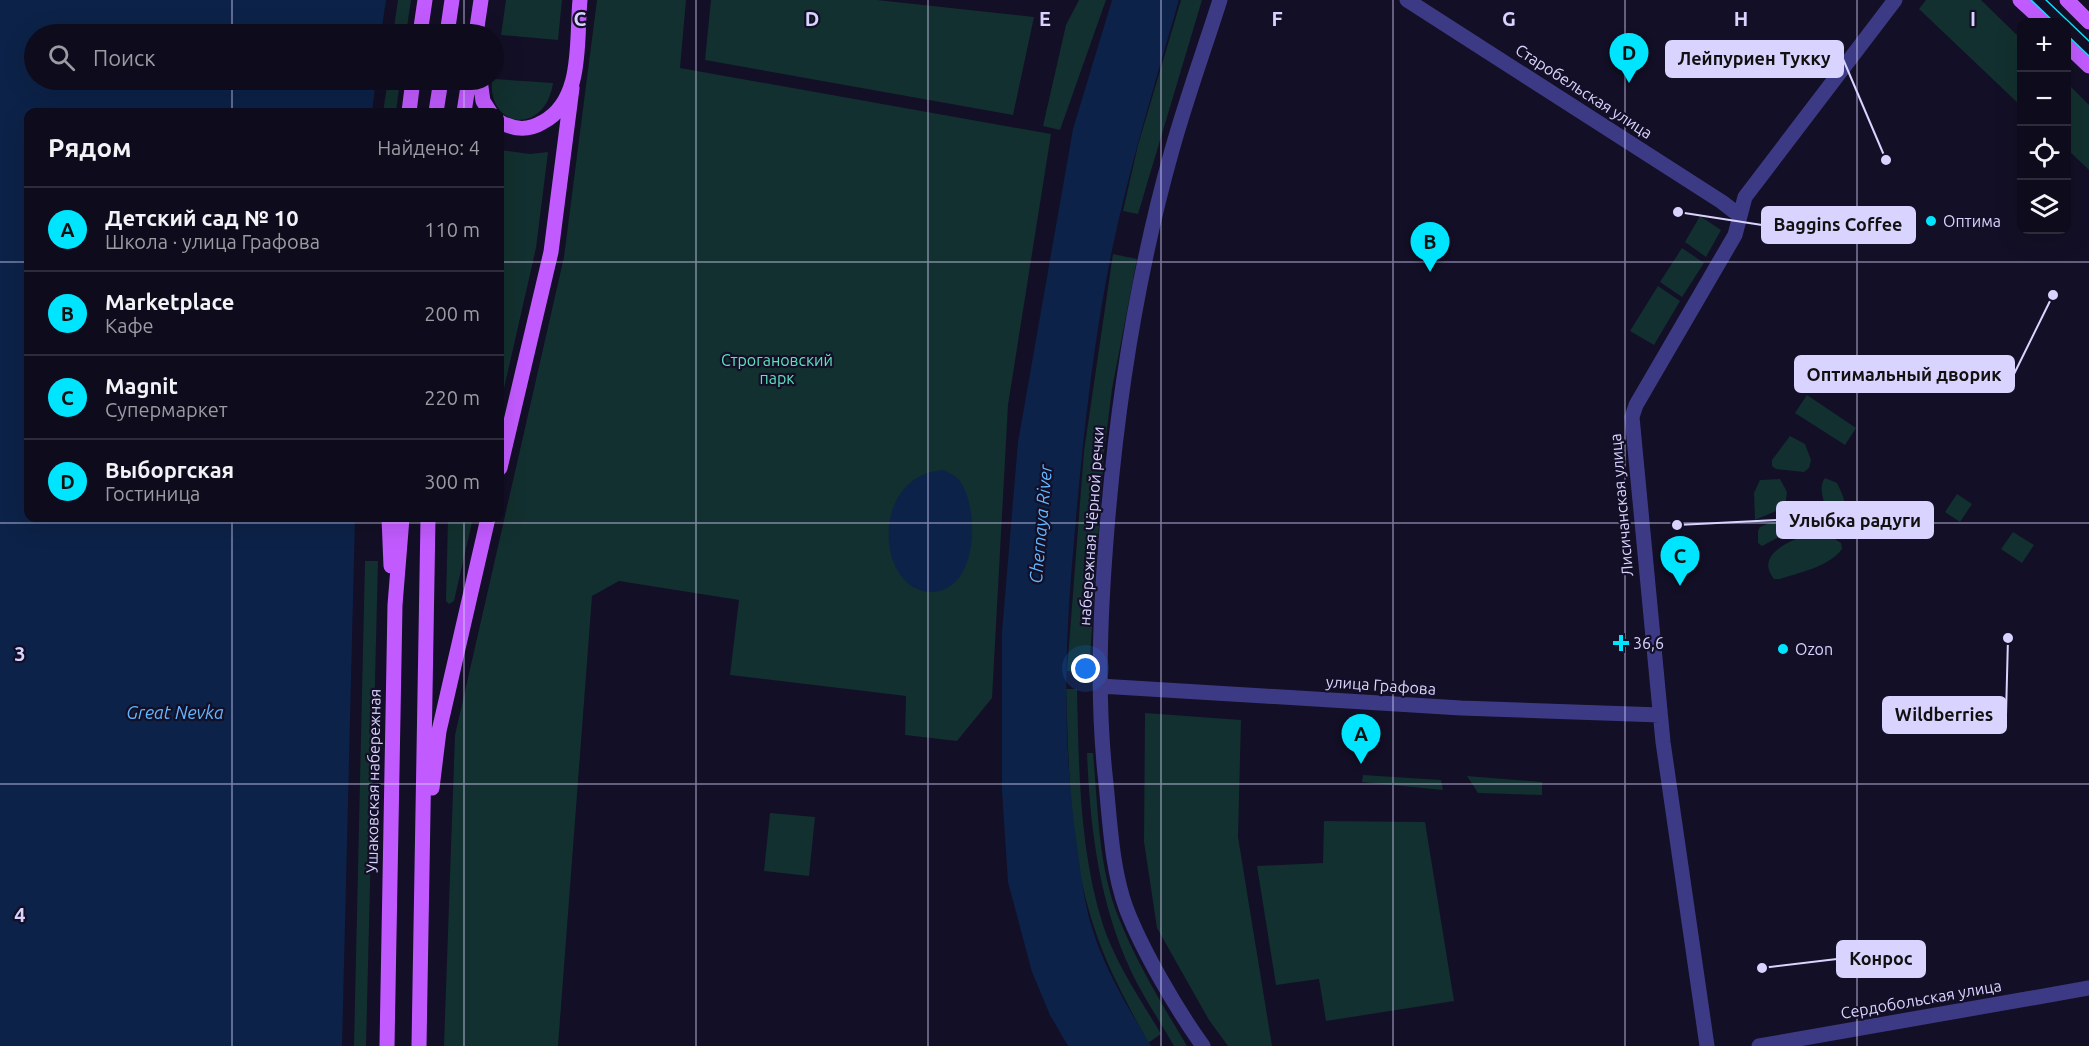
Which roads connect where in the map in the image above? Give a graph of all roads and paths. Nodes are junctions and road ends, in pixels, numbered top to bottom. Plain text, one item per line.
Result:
1 (424, 0) edge
2 (452, 0) edge
3 (580, 0) edge
4 (1220, 0) edge
5 (1407, 0) edge
6 (1895, 0) edge
7 (2020, 0) edge
8 (2067, 0) edge
9 (480, 5) edge
10 (2040, 18) edge
11 (2089, 22) edge
12 (421, 24) edge
13 (448, 24) edge
14 (479, 24) edge
15 (2071, 48) edge
16 (2089, 66) edge
17 (572, 88) junction
18 (412, 90) edge
19 (439, 90) edge
20 (467, 90) edge
21 (481, 90) edge
22 (410, 108) edge
23 (437, 108) edge
24 (465, 108) edge
25 (487, 108) edge
26 (504, 124) edge
27 (1740, 216) junction
28 (504, 451) edge
29 (389, 522) edge
30 (402, 522) edge
31 (428, 522) edge
32 (487, 522) edge
33 (394, 605) junction
34 (1100, 686) junction
35 (1660, 715) junction
36 (423, 850) junction
37 (2089, 988) edge
38 (387, 1046) edge
39 (419, 1046) edge
40 (1203, 1046) edge
41 (1707, 1046) edge
42 (1759, 1046) edge

1 - 12 main road
2 - 13 main road
3 - 17 main road
4 - 34 street, набережная Чёрной речки
5 - 27 street, Старобельская улица
6 - 27 street, Лисичанская улица
7 - 10 main road
8 - 11 main road
9 - 14 main road
15 - 16 main road
17 - 26 main road
17 - 28 main road
18 - 22 main road
19 - 23 main road
20 - 24 main road
21 - 25 main road
27 - 35 street, Лисичанская улица
29 - 33 main road
30 - 33 main road, Ушаковская набережная
31 - 36 main road
32 - 36 main road
33 - 38 main road, Ушаковская набережная
34 - 35 street, улица Графова
34 - 40 street, набережная Чёрной речки
35 - 41 street, Лисичанская улица
36 - 39 main road
37 - 42 street, Сердобольская улица

